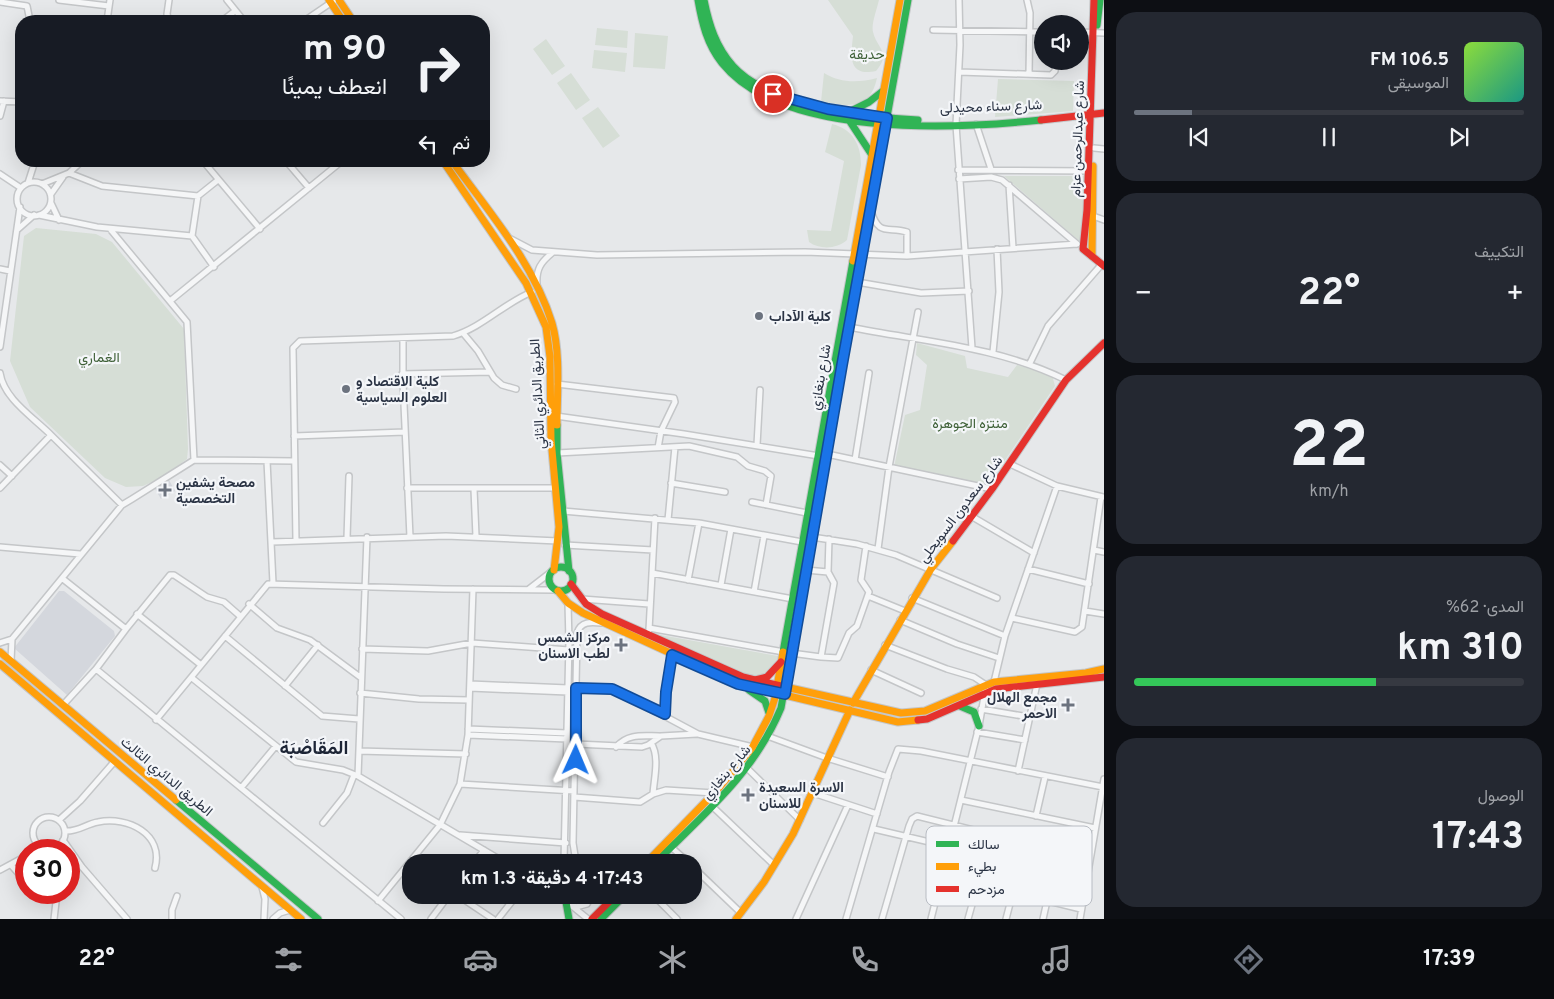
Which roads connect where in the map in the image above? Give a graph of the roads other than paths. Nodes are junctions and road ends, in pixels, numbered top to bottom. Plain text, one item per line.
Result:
1 (29, 0) edge
2 (59, 0) edge
3 (168, 0) edge
4 (227, 0) edge
5 (339, 0) edge
6 (698, 0) edge
7 (704, 0) edge
8 (900, 0) edge
9 (908, 0) edge
10 (959, 0) edge
11 (1027, 0) edge
12 (1094, 0) edge
13 (1100, 0) edge
14 (332, 1) edge
15 (1, 2) edge
16 (109, 3) edge
17 (24, 5) junction
18 (0, 9) edge
19 (235, 11) junction
20 (29, 15) edge
21 (167, 15) edge
22 (230, 15) edge
23 (239, 15) edge
24 (312, 15) edge
25 (340, 15) edge
26 (349, 15) edge
27 (933, 30) dead end
28 (958, 32) junction
29 (1030, 32) junction
30 (1034, 32) edge
31 (1098, 33) edge
32 (1054, 70) edge
33 (959, 72) junction
34 (1029, 74) junction
35 (883, 91) junction
36 (890, 97) junction
37 (2, 101) edge
38 (15, 102) edge
39 (1104, 111) edge
40 (850, 112) junction
41 (1092, 113) junction
42 (0, 116) edge
43 (879, 116) junction
44 (849, 120) junction
45 (887, 122) junction
46 (906, 122) junction
47 (956, 123) junction
48 (878, 124) junction
49 (976, 124) junction
50 (1094, 148) junction
51 (1104, 148) edge
52 (883, 149) junction
53 (872, 155) junction
54 (75, 167) edge
55 (207, 167) edge
56 (291, 167) edge
57 (335, 167) edge
58 (447, 167) edge
59 (456, 167) edge
60 (34, 168) joint
61 (991, 169) junction
62 (958, 170) junction
63 (1089, 170) junction
64 (0, 174) edge
65 (67, 174) junction
66 (959, 179) junction
67 (218, 180) junction
68 (28, 183) junction
69 (40, 183) junction
70 (1008, 185) junction
71 (21, 188) junction
72 (309, 188) junction
73 (51, 194) junction
74 (198, 196) junction
75 (51, 203) junction
76 (20, 207) junction
77 (871, 211) junction
78 (36, 215) junction
79 (491, 216) junction
80 (1093, 216) junction
81 (60, 220) junction
82 (1104, 220) edge
83 (484, 221) junction
84 (110, 229) junction
85 (260, 229) junction
86 (16, 230) junction
87 (506, 235) junction
88 (192, 236) junction
89 (1077, 244) junction
90 (1013, 248) junction
91 (997, 249) junction
92 (1083, 249) junction
93 (552, 253) junction
94 (853, 253) junction
95 (965, 253) junction
96 (862, 254) junction
97 (907, 256) junction
98 (1092, 256) junction
99 (1103, 265) edge
100 (214, 267) junction
101 (0, 269) edge
102 (10, 271) junction
103 (857, 282) junction
104 (537, 284) junction
105 (969, 291) junction
106 (532, 292) junction
107 (540, 292) junction
108 (170, 301) junction
109 (918, 312) dead end
110 (849, 327) junction
111 (1, 330) edge
112 (463, 333) junction
113 (403, 338) junction
114 (913, 339) junction
115 (1104, 342) edge
116 (0, 347) edge
117 (972, 348) junction
118 (993, 352) junction
119 (1030, 363) junction
120 (490, 372) junction
121 (0, 373) edge
122 (869, 373) dead end
123 (402, 374) junction
124 (1066, 380) junction
125 (557, 384) junction
126 (1, 385) edge
127 (516, 389) dead end
128 (760, 390) dead end
129 (556, 416) junction
130 (661, 431) junction
131 (405, 432) junction
132 (51, 435) junction
133 (294, 436) junction
134 (708, 438) junction
135 (758, 445) junction
136 (675, 447) junction
137 (658, 448) junction
138 (707, 448) junction
139 (557, 453) junction
140 (827, 454) junction
141 (819, 456) junction
142 (194, 460) junction
143 (855, 460) junction
144 (267, 461) junction
145 (294, 461) junction
146 (1010, 464) junction
147 (0, 465) edge
148 (890, 467) junction
149 (12, 476) junction
150 (349, 476) dead end
151 (671, 483) junction
152 (1057, 486) junction
153 (0, 488) edge
154 (407, 488) junction
155 (555, 488) junction
156 (474, 489) junction
157 (992, 489) junction
158 (725, 492) dead end
159 (1103, 497) edge
160 (752, 502) dead end
161 (122, 505) junction
162 (766, 505) junction
163 (563, 511) junction
164 (807, 513) junction
165 (971, 516) junction
166 (655, 518) junction
167 (668, 520) junction
168 (699, 523) junction
169 (731, 529) junction
170 (476, 536) junction
171 (764, 536) junction
172 (366, 537) junction
173 (410, 537) junction
174 (812, 537) junction
175 (347, 538) junction
176 (829, 539) junction
177 (296, 541) junction
178 (558, 541) junction
179 (272, 542) junction
180 (802, 542) junction
181 (565, 546) junction
182 (866, 546) junction
183 (0, 547) edge
184 (878, 549) junction
185 (653, 550) junction
186 (1094, 550) junction
187 (1104, 552) edge
188 (1034, 553) junction
189 (80, 554) junction
190 (930, 569) junction
191 (1028, 569) junction
192 (806, 570) junction
193 (552, 571) junction
194 (569, 571) junction
195 (828, 572) junction
196 (652, 573) junction
197 (63, 579) junction
198 (688, 580) junction
199 (273, 583) junction
200 (571, 584) junction
201 (1089, 584) junction
202 (364, 585) junction
203 (721, 586) junction
204 (473, 589) junction
205 (528, 589) junction
206 (557, 590) junction
207 (754, 592) junction
208 (868, 596) junction
209 (912, 598) junction
210 (997, 598) dead end
211 (581, 599) junction
212 (793, 599) junction
213 (568, 603) junction
214 (249, 604) junction
215 (649, 604) junction
216 (905, 611) junction
217 (1085, 611) junction
218 (137, 614) junction
219 (1104, 614) edge
220 (240, 616) junction
221 (1012, 618) junction
222 (899, 620) junction
223 (604, 623) junction
224 (126, 628) junction
225 (649, 631) junction
226 (224, 636) junction
227 (1005, 636) junction
228 (12, 639) junction
229 (0, 643) edge
230 (472, 643) junction
231 (646, 643) junction
232 (318, 645) junction
233 (885, 645) junction
234 (362, 649) junction
235 (569, 650) junction
236 (0, 652) edge
237 (672, 655) junction
238 (786, 655) junction
239 (822, 657) junction
240 (999, 658) junction
241 (11, 661) junction
242 (0, 664) edge
243 (201, 666) junction
244 (1104, 669) edge
245 (96, 670) junction
246 (871, 670) junction
247 (360, 677) junction
248 (1104, 677) edge
249 (192, 678) junction
250 (751, 680) junction
251 (994, 682) junction
252 (738, 684) junction
253 (1037, 684) junction
254 (986, 685) junction
255 (285, 686) junction
256 (470, 686) junction
257 (576, 688) junction
258 (568, 690) junction
259 (781, 690) junction
260 (360, 693) junction
261 (921, 693) dead end
262 (986, 694) junction
263 (469, 700) junction
264 (853, 703) junction
265 (63, 705) junction
266 (958, 706) junction
267 (981, 708) junction
268 (850, 710) junction
269 (665, 714) junction
270 (770, 716) junction
271 (1030, 717) junction
272 (359, 719) junction
273 (156, 720) junction
274 (468, 729) junction
275 (978, 729) junction
276 (567, 733) junction
277 (698, 734) junction
278 (468, 735) junction
279 (661, 736) junction
280 (770, 736) junction
281 (567, 739) junction
282 (1024, 740) junction
283 (651, 743) junction
284 (576, 744) junction
285 (275, 747) junction
286 (616, 747) junction
287 (753, 747) junction
288 (359, 751) junction
289 (466, 754) junction
290 (827, 758) junction
291 (114, 762) junction
292 (970, 762) junction
293 (748, 768) junction
294 (142, 771) junction
295 (1018, 772) junction
296 (356, 776) junction
297 (888, 777) junction
298 (1045, 777) junction
299 (1104, 779) edge
300 (135, 780) junction
301 (460, 784) junction
302 (1102, 787) junction
303 (241, 788) junction
304 (565, 790) junction
305 (574, 791) junction
306 (813, 793) junction
307 (653, 794) junction
308 (714, 794) junction
309 (574, 797) junction
310 (961, 800) junction
311 (848, 805) junction
312 (713, 807) junction
313 (877, 814) junction
314 (1036, 816) junction
315 (59, 820) junction
316 (800, 820) junction
317 (323, 822) dead end
318 (440, 824) junction
319 (955, 826) joint
320 (1085, 826) edge
321 (1092, 827) edge
322 (1095, 828) junction
323 (874, 829) junction
324 (65, 831) junction
325 (457, 835) junction
326 (905, 837) junction
327 (36, 839) edge
328 (63, 839) edge
329 (926, 841) edge
330 (564, 843) junction
331 (573, 843) junction
332 (671, 847) junction
333 (1092, 847) edge
334 (484, 850) junction
335 (417, 854) edge
336 (481, 854) edge
337 (491, 854) edge
338 (564, 854) edge
339 (575, 854) edge
340 (656, 854) edge
341 (664, 854) edge
342 (679, 854) edge
343 (15, 864) edge
344 (80, 864) edge
345 (774, 865) junction
346 (12, 866) junction
347 (155, 868) dead end
348 (15, 869) edge
349 (0, 870) edge
350 (402, 872) edge
351 (702, 877) edge
352 (260, 885) junction
353 (177, 896) dead end
354 (378, 901) junction
355 (56, 904) edge
356 (442, 904) edge
357 (470, 904) edge
358 (510, 904) edge
359 (566, 904) edge
360 (570, 904) edge
361 (605, 904) edge
362 (610, 904) edge
363 (613, 904) edge
364 (662, 904) edge
365 (934, 906) edge
366 (972, 906) edge
367 (1009, 906) edge
368 (1046, 906) edge
369 (1068, 906) edge
370 (1082, 906) edge
371 (608, 908) junction
372 (1081, 909) junction
373 (290, 910) junction
374 (739, 916) edge
375 (604, 918) edge
376 (54, 919) edge
377 (127, 919) edge
378 (172, 919) edge
379 (264, 919) edge
380 (273, 919) edge
381 (301, 919) edge
382 (318, 919) edge
383 (401, 919) edge
384 (431, 919) edge
385 (493, 919) edge
386 (498, 919) edge
387 (569, 919) edge
388 (588, 919) edge
389 (592, 919) edge
390 (677, 919) edge
391 (796, 919) edge
392 (846, 919) edge
393 (882, 919) edge
394 (931, 919) edge
395 (968, 919) edge
396 (1006, 919) edge
397 (1043, 919) edge
398 (1080, 919) edge

1 - 17 street
2 - 16 street
3 - 21 street
4 - 19 street
5 - 26 main road
6 - 44 main road
7 - 40 main road
8 - 35 main road, شارع بنغازي
9 - 36 main road, شارع بنغازي
10 - 28 street
11 - 29 street
12 - 31 main road, شارع عبدالرحمن عزام
13 - 31 main road
14 - 24 street
14 - 25 main road
15 - 17 street
15 - 18 street
17 - 20 street
19 - 22 street
19 - 23 street
27 - 28 street
28 - 29 street
28 - 33 street
29 - 30 street
29 - 34 street
31 - 41 main road, شارع عبدالرحمن عزام
32 - 34 street
33 - 34 street
33 - 47 street
35 - 40 main road
35 - 43 main road, شارع بنغازي
36 - 45 main road, شارع بنغازي
36 - 46 main road
37 - 38 street
37 - 42 street
39 - 41 main road
40 - 43 main road
41 - 49 main road
41 - 50 main road
41 - 63 main road, شارع عبدالرحمن عزام
43 - 45 main road
43 - 48 main road, شارع بنغازي
44 - 48 main road
44 - 53 main road
45 - 46 main road
45 - 48 main road
45 - 52 main road, شارع بنغازي
46 - 47 main road, شارع سناء محيدلى
46 - 47 main road, شارع سناء محيدلى
46 - 52 main road
47 - 49 main road
47 - 62 street
48 - 53 main road, شارع بنغازي
49 - 61 street
50 - 51 street
50 - 80 main road
52 - 77 main road, شارع بنغازي
53 - 94 main road, شارع بنغازي
54 - 65 street
55 - 67 street
56 - 72 street
57 - 72 street
58 - 83 main road, الطريق الدائري الثاني
59 - 79 main road, الطريق الدائري الثاني
60 - 68 street
60 - 69 street
61 - 62 street
61 - 63 street
62 - 66 street
63 - 92 main road, شارع عبدالرحمن عزام
64 - 71 street
65 - 69 street
65 - 73 street
65 - 74 street
66 - 70 street
66 - 95 street
67 - 74 street
67 - 85 street
68 - 69 street
68 - 71 street
69 - 73 street
70 - 89 street
70 - 90 street
71 - 76 street
72 - 85 street
73 - 75 street
74 - 88 street
75 - 78 street
75 - 81 street
76 - 78 street
76 - 86 street
77 - 96 main road, شارع بنغازي
77 - 97 street
78 - 81 street
78 - 86 street
79 - 83 main road
79 - 87 main road, الطريق الدائري الثاني
80 - 82 street
80 - 98 main road
81 - 84 street
83 - 106 main road, الطريق الدائري الثاني
84 - 88 street
84 - 108 street
85 - 100 street
86 - 102 street
87 - 93 street
87 - 104 main road, الطريق الدائري الثاني
88 - 100 street
89 - 90 street
89 - 92 street
90 - 91 street
91 - 95 street
91 - 118 street
92 - 98 main road
93 - 94 street
93 - 104 street
94 - 96 street
94 - 141 main road, شارع بنغازي
95 - 97 street
95 - 105 street
96 - 97 street
96 - 103 main road, شارع بنغازي
98 - 99 main road
99 - 119 street
100 - 108 street
101 - 102 street
102 - 111 street
103 - 105 street
103 - 110 main road, شارع بنغازي
104 - 107 main road, الطريق الدائري الثاني
105 - 117 street
106 - 107 street
106 - 112 street
106 - 155 main road, الطريق الدائري الثاني
107 - 125 main road, الطريق الدائري الثاني
108 - 142 street
109 - 114 street
110 - 114 street
110 - 140 main road, شارع بنغازي
111 - 116 street
112 - 113 street
112 - 120 street
113 - 123 street
113 - 133 street
114 - 117 street
114 - 148 street
115 - 124 main road, شارع سعدون السويحلي
117 - 118 street
118 - 119 street
119 - 124 street
120 - 123 street
120 - 127 street
121 - 126 street
122 - 143 street
123 - 131 street
124 - 146 main road, شارع سعدون السويحلي
125 - 129 main road, الطريق الدائري الثاني
125 - 130 street
126 - 132 street
128 - 135 street
129 - 130 street
129 - 139 main road, الطريق الدائري الثاني
130 - 134 street
130 - 137 street
131 - 133 street
131 - 154 street
132 - 149 street
132 - 161 street
133 - 145 street
134 - 135 street
134 - 138 street
135 - 141 street
136 - 137 street
136 - 138 street
136 - 151 street
137 - 139 street
138 - 162 street
139 - 163 main road, الطريق الدائري الثاني
140 - 143 street
140 - 174 main road, شارع بنغازي
141 - 164 main road, شارع بنغازي
142 - 144 street
142 - 161 street
143 - 148 street
144 - 145 street
144 - 179 street
145 - 177 street
146 - 152 street
146 - 157 main road, شارع سعدون السويحلي
147 - 149 street
148 - 157 street
148 - 184 street
149 - 153 street
150 - 175 street
151 - 158 street
151 - 167 street
152 - 159 street
152 - 188 street
154 - 156 street
154 - 173 street
155 - 156 street
155 - 178 main road, الطريق الدائري الثاني
156 - 170 street
157 - 165 main road, شارع سعدون السويحلي
159 - 186 street
160 - 162 street
161 - 189 street
162 - 164 street
163 - 166 street
163 - 181 main road, الطريق الدائري الثاني
164 - 180 main road, شارع بنغازي
165 - 188 street
165 - 190 main road, شارع سعدون السويحلي
166 - 167 street
166 - 185 street
167 - 168 street
168 - 169 street
168 - 198 street
169 - 171 street
169 - 203 street
170 - 173 street
170 - 178 street
171 - 180 street
171 - 207 street
172 - 173 street
172 - 175 street
172 - 202 street
174 - 176 street
174 - 192 main road, شارع بنغازي
175 - 177 street
176 - 182 street
176 - 195 street
177 - 179 street
178 - 193 main road, الطريق الدائري الثاني
179 - 199 street
180 - 212 main road, شارع بنغازي
181 - 185 street
181 - 194 main road, الطريق الدائري الثاني
182 - 184 street
182 - 208 street
183 - 189 street
184 - 190 street
185 - 196 street
186 - 187 street
186 - 201 street
188 - 191 street
189 - 197 street
190 - 209 main road, شارع سعدون السويحلي
190 - 210 street
191 - 201 street
191 - 221 street
192 - 195 street
192 - 238 main road, شارع بنغازي
193 - 194 main road
193 - 205 street
193 - 206 main road
194 - 200 main road
195 - 239 street
196 - 198 street
196 - 215 street
197 - 224 street
197 - 228 street
198 - 203 street
199 - 202 street
199 - 214 street
200 - 206 main road
200 - 211 main road
201 - 217 street
202 - 204 street
202 - 234 street
203 - 207 street
204 - 205 street
204 - 230 street
205 - 206 street
206 - 213 main road
207 - 212 street
208 - 216 street
208 - 239 street
209 - 216 main road, شارع سعدون السويحلي
209 - 227 street
211 - 215 street
211 - 225 main road
212 - 238 main road, شارع بنغازي
213 - 223 main road
213 - 235 street
214 - 220 street
214 - 232 street
215 - 225 street
216 - 222 main road, شارع سعدون السويحلي
217 - 219 street
217 - 221 street
218 - 220 street
218 - 224 street
218 - 243 street
220 - 226 street
221 - 227 street
222 - 233 main road, شارع سعدون السويحلي
222 - 240 street
223 - 231 main road
223 - 257 street
224 - 245 street
225 - 231 street
225 - 238 street
225 - 250 main road
226 - 243 street
226 - 255 street
227 - 240 street
228 - 229 street
228 - 241 street
230 - 234 street
230 - 235 street
230 - 256 street
231 - 237 main road
232 - 247 street
232 - 255 street
233 - 246 main road, شارع سعدون السويحلي
233 - 254 street
234 - 247 street
235 - 258 street
236 - 241 main road, الطريق الدائري الثالث
237 - 252 main road
237 - 269 street
238 - 239 street
238 - 250 main road
238 - 259 main road, شارع بنغازي
238 - 259 main road, شارع بنغازي
240 - 251 street
241 - 265 main road, الطريق الدائري الثالث
242 - 291 main road, الطريق الدائري الثالث
243 - 249 street
244 - 251 main road
245 - 265 street
245 - 273 street
246 - 261 street
246 - 264 main road, شارع سعدون السويحلي
247 - 260 street
248 - 253 main road
249 - 273 street
249 - 285 street
250 - 259 main road
251 - 254 main road
252 - 259 main road
252 - 270 main road
253 - 262 main road
253 - 271 street
254 - 262 street
254 - 264 main road
255 - 272 street
256 - 258 street
256 - 263 street
257 - 269 street
257 - 284 street
258 - 276 street
259 - 264 main road
259 - 268 main road
259 - 270 main road, شارع بنغازي
259 - 280 main road, شارع بنغازي
260 - 263 street
260 - 272 street
262 - 266 main road
262 - 267 street
263 - 274 street
265 - 294 main road, الطريق الدائري الثالث
266 - 268 main road
266 - 275 main road
267 - 271 street
267 - 275 street
268 - 290 main road
269 - 277 street
270 - 287 main road, شارع بنغازي
271 - 282 street
272 - 288 street
273 - 303 street
274 - 276 street
274 - 278 street
275 - 282 street
275 - 292 street
276 - 281 street
277 - 279 street
277 - 287 street
278 - 281 street
278 - 289 street
279 - 283 street
279 - 286 street
280 - 290 street
280 - 293 main road, شارع بنغازي
281 - 304 street
282 - 295 street
283 - 286 street
283 - 307 street
284 - 286 street
284 - 305 street
285 - 296 street
285 - 303 street
287 - 308 main road, شارع بنغازي
288 - 289 street
288 - 296 street
289 - 301 street
290 - 297 street
290 - 306 main road
291 - 300 main road, الطريق الدائري الثالث
291 - 315 street
292 - 295 street
292 - 297 street
292 - 310 street
293 - 312 main road, شارع بنغازي
293 - 316 street
294 - 300 main road
294 - 382 main road, الطريق الدائري الثالث
295 - 298 street
296 - 317 street
296 - 318 street
297 - 313 street
298 - 302 street
298 - 314 street
299 - 302 street
300 - 352 main road, الطريق الدائري الثالث
301 - 304 street
301 - 318 street
302 - 322 street
303 - 354 street
304 - 305 street
304 - 330 street
305 - 309 street
306 - 311 street
306 - 316 main road
307 - 308 street
307 - 309 street
308 - 340 main road, شارع بنغازي
309 - 331 street
310 - 314 street
310 - 319 street
311 - 313 street
311 - 391 street
312 - 332 main road, شارع بنغازي
312 - 345 street
313 - 323 street
314 - 320 street
315 - 324 street
315 - 327 street
316 - 345 main road
318 - 325 street
318 - 335 street
319 - 326 street
321 - 322 street
322 - 333 street
323 - 326 street
323 - 392 street
324 - 328 street
324 - 347 street
325 - 330 street
325 - 334 street
326 - 329 street
326 - 393 street
330 - 331 street
330 - 338 street
331 - 339 street
332 - 341 main road, شارع بنغازي
332 - 342 street
334 - 336 street
334 - 337 street
343 - 346 street
344 - 377 street
345 - 374 main road
346 - 348 street
346 - 349 street
350 - 354 street
351 - 374 street
352 - 373 main road, الطريق الدائري الثالث
352 - 379 street
353 - 378 street
354 - 383 street
355 - 376 street
356 - 384 street
357 - 385 street
358 - 386 street
359 - 387 main road
360 - 388 street
361 - 371 street
362 - 371 main road
363 - 371 main road
364 - 390 street
365 - 394 street
366 - 395 street
367 - 396 street
368 - 397 street
369 - 372 street
370 - 372 street
371 - 375 main road
371 - 389 main road
372 - 398 street
373 - 380 street
373 - 381 main road, الطريق الدائري الثالث

